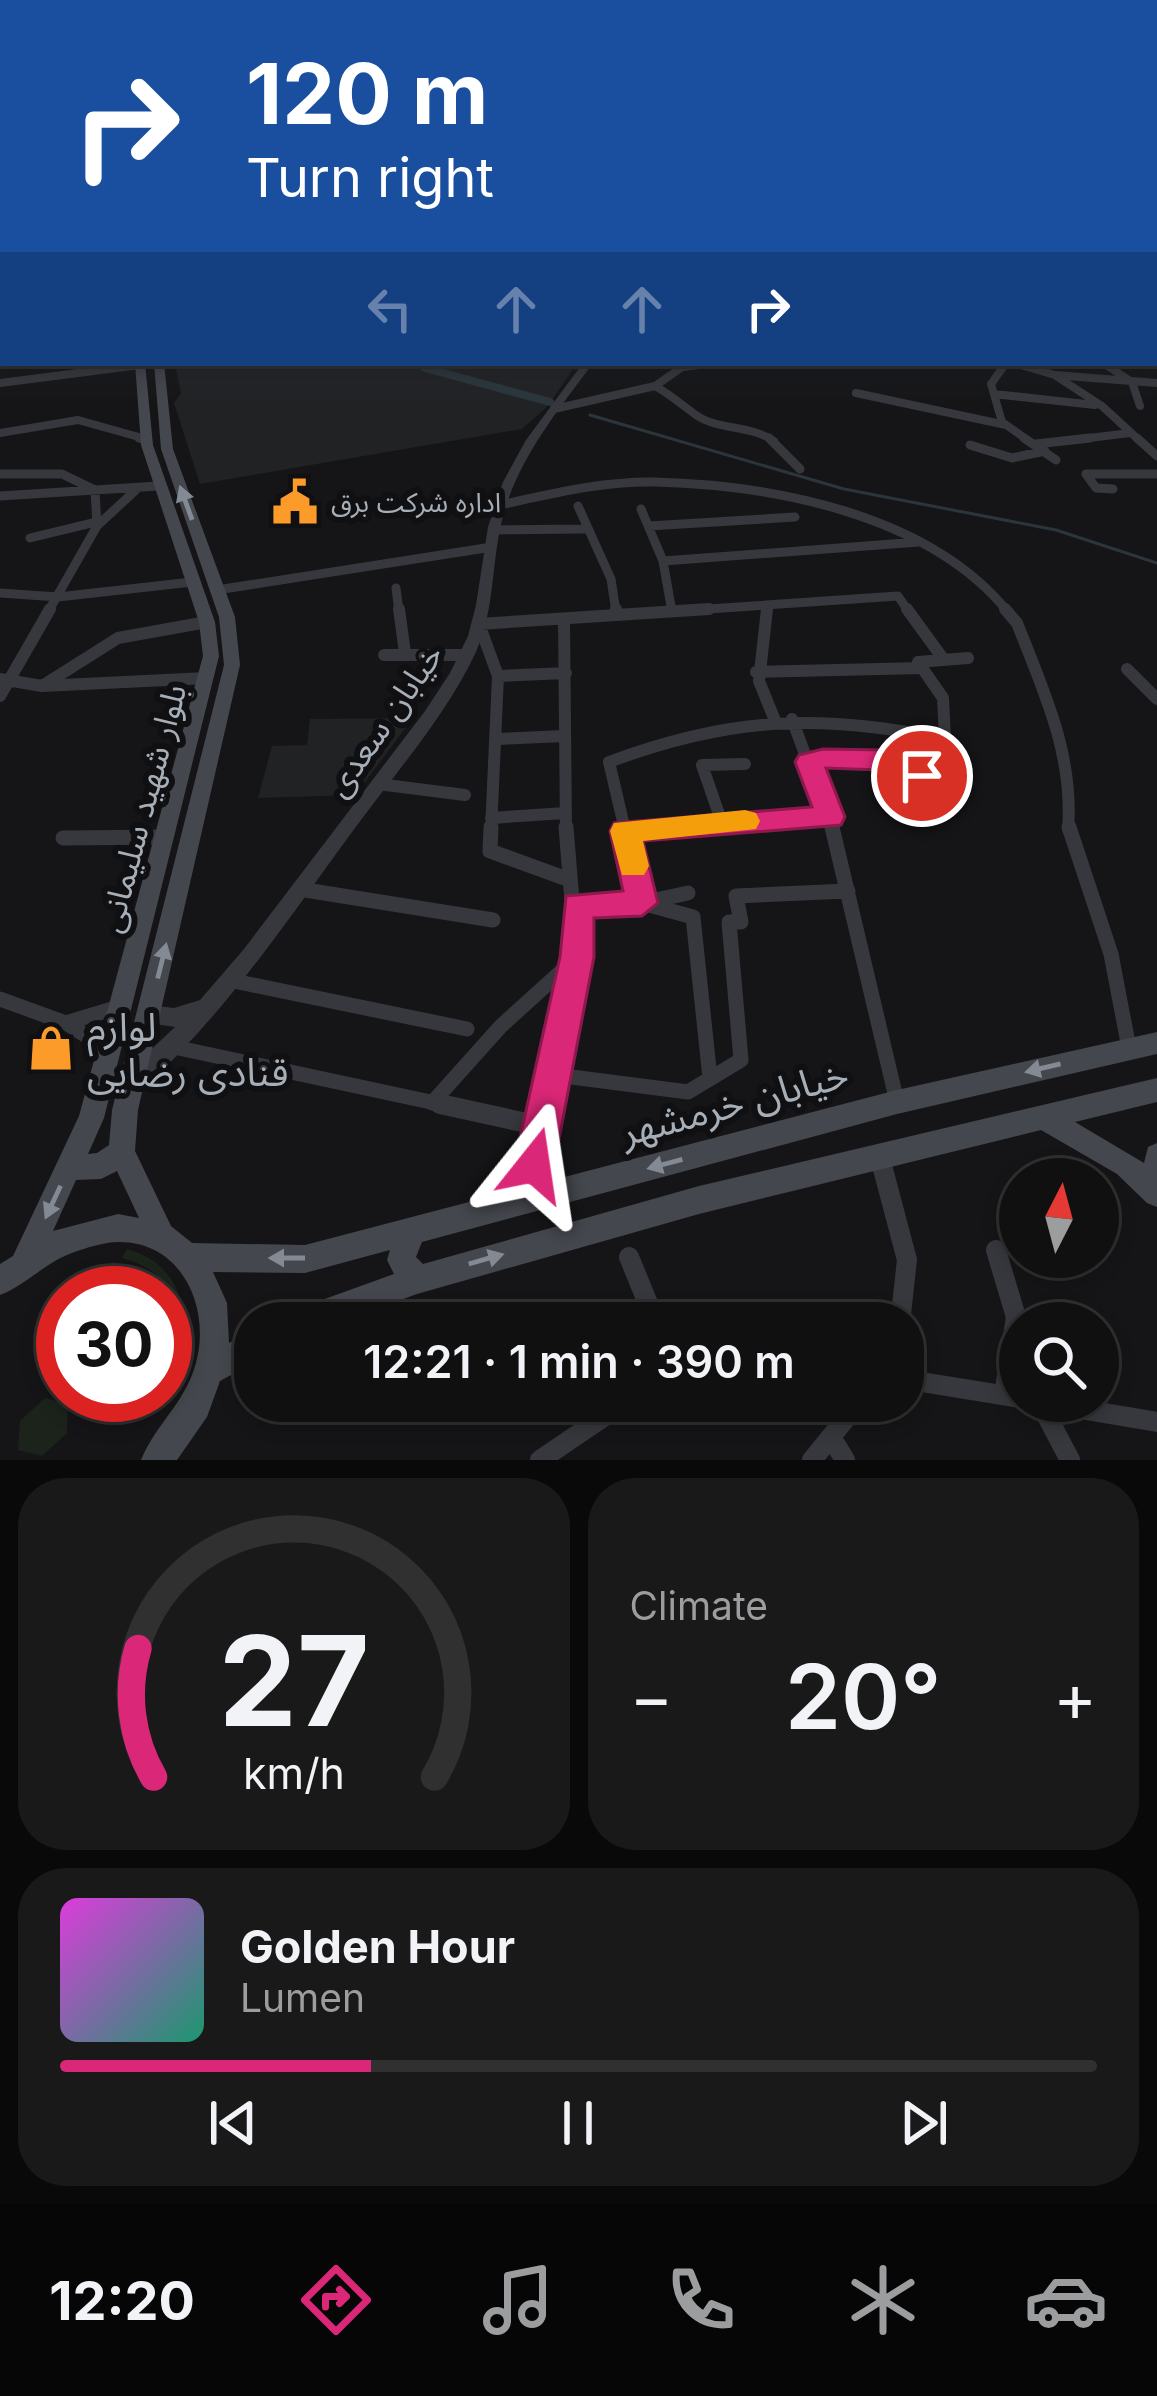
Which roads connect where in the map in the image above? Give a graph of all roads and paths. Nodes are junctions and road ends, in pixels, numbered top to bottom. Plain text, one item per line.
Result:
1 (131, 366) edge
2 (146, 366) edge
3 (146, 366) edge
4 (586, 366) edge
5 (684, 366) edge
6 (1007, 366) edge
7 (1020, 366) edge
8 (1108, 366) edge
9 (1055, 376) junction
10 (1132, 382) junction
11 (0, 383) edge
12 (1156, 383) edge
13 (655, 386) junction
14 (856, 393) dead end
15 (994, 394) junction
16 (1102, 406) junction
17 (1140, 406) dead end
18 (554, 409) junction
19 (1006, 425) junction
20 (0, 433) edge
21 (1130, 433) junction
22 (146, 439) junction
23 (970, 445) dead end
24 (1040, 448) junction
25 (1157, 456) edge
26 (1056, 460) dead end
27 (800, 469) dead end
28 (0, 474) edge
29 (1157, 474) edge
30 (148, 487) junction
31 (1113, 489) dead end
32 (95, 490) junction
33 (0, 496) edge
34 (500, 505) junction
35 (578, 506) dead end
36 (641, 509) dead end
37 (795, 518) dead end
38 (96, 524) junction
39 (649, 526) junction
40 (585, 529) junction
41 (30, 538) dead end
42 (922, 542) junction
43 (493, 547) junction
44 (191, 549) junction
45 (663, 560) junction
46 (192, 582) junction
47 (396, 588) dead end
48 (217, 590) junction
49 (0, 592) edge
50 (58, 597) junction
51 (767, 607) junction
52 (672, 612) junction
53 (616, 615) junction
54 (564, 619) junction
55 (207, 622) junction
56 (479, 624) junction
57 (405, 653) junction
58 (384, 655) dead end
59 (467, 655) junction
60 (968, 658) dead end
61 (944, 660) junction
62 (920, 665) junction
63 (756, 672) junction
64 (566, 673) junction
65 (498, 676) junction
66 (207, 678) junction
67 (1157, 679) edge
68 (4, 681) edge
69 (42, 686) junction
70 (0, 696) edge
71 (1157, 699) edge
72 (784, 721) junction
73 (564, 736) junction
74 (498, 739) junction
75 (809, 762) junction
76 (745, 764) dead end
77 (922, 776) dead end
78 (378, 784) junction
79 (465, 795) dead end
80 (566, 813) junction
81 (830, 817) junction
82 (491, 818) junction
83 (722, 823) junction
84 (625, 831) junction
85 (166, 837) junction
86 (63, 838) dead end
87 (567, 879) junction
88 (299, 889) junction
89 (848, 892) junction
90 (688, 893) dead end
91 (642, 903) junction
92 (578, 905) junction
93 (493, 920) dead end
94 (577, 957) junction
95 (229, 980) junction
96 (0, 1000) edge
97 (122, 1005) junction
98 (209, 1006) junction
99 (148, 1015) junction
100 (66, 1023) junction
101 (467, 1029) dead end
102 (1143, 1045) edge
103 (174, 1047) junction
104 (110, 1051) junction
105 (556, 1075) junction
106 (710, 1078) junction
107 (132, 1082) junction
108 (1157, 1090) edge
109 (432, 1102) junction
110 (897, 1102) junction
111 (1042, 1117) junction
112 (545, 1127) junction
113 (122, 1152) junction
114 (879, 1153) junction
115 (1157, 1156) edge
116 (73, 1160) junction
117 (1157, 1175) edge
118 (1157, 1193) edge
119 (523, 1203) junction
120 (160, 1233) junction
121 (411, 1233) junction
122 (996, 1250) dead end
123 (193, 1257) junction
124 (628, 1257) dead end
125 (26, 1259) junction
126 (417, 1280) junction
127 (0, 1281) edge
128 (355, 1302) edge
129 (647, 1302) edge
130 (902, 1302) edge
131 (1012, 1302) edge
132 (234, 1357) edge
133 (208, 1371) junction
134 (924, 1382) edge
135 (999, 1395) edge
136 (1119, 1415) edge
137 (596, 1422) edge
138 (843, 1422) edge
139 (1041, 1422) edge
140 (1157, 1422) edge
141 (831, 1437) junction
142 (158, 1460) edge
143 (540, 1460) edge
144 (812, 1460) edge
145 (845, 1460) edge
146 (1070, 1460) edge

1 - 11 street
2 - 22 main road, بلوار شهید سلیمانی
44 -> 3 main road, بلوار شهید سلیمانی
4 - 18 street, خیابان سعدی
5 - 13 street
6 - 15 street
7 - 9 street
8 - 10 street
9 - 10 street
9 - 16 street
10 - 12 street
10 - 17 street
13 - 18 street
13 - 27 street
14 - 19 street
15 - 16 street
15 - 19 street
16 - 21 street
18 - 34 street, خیابان سعدی
19 - 24 street
20 - 22 street
21 - 24 street
21 - 25 street
22 - 30 main road, بلوار شهید سلیمانی
23 - 24 street
24 - 26 street
28 - 32 street
29 - 31 street
30 - 32 street
30 - 38 street
30 - 44 main road, بلوار شهید سلیمانی
32 - 33 street
32 - 38 street
34 - 42 street
34 - 43 street, خیابان سعدی
35 - 40 street
36 - 39 street
37 - 39 street
38 - 41 street
38 - 50 street
39 - 45 street
40 - 43 street
40 - 53 street
42 - 45 street
42 - 102 street
43 - 48 street
43 - 56 street, خیابان سعدی
44 - 46 main road, بلوار شهید سلیمانی
44 - 48 main road, بلوار شهید سلیمانی
45 - 52 street
46 - 50 street
46 - 55 main road, بلوار شهید سلیمانی
47 - 57 street
99 -> 48 main road, بلوار شهید سلیمانی
49 - 50 street
50 - 68 street
51 - 52 street
51 - 61 street
51 - 63 street
52 - 53 street
53 - 54 street
54 - 56 street
54 - 64 street
55 - 66 main road, بلوار شهید سلیمانی
55 - 69 street
56 - 59 street, خیابان سعدی
56 - 65 street
57 - 58 street
57 - 59 street
59 - 78 street, خیابان سعدی
60 - 61 street
61 - 62 street
62 - 63 street
62 - 72 street
63 - 72 street
64 - 65 street
64 - 73 street
65 - 74 street
66 - 69 street
66 - 85 main road, بلوار شهید سلیمانی
67 - 71 street
68 - 69 street
68 - 70 street
72 - 75 street
72 - 84 street
73 - 74 street
73 - 80 street
74 - 82 street
75 - 77 street
75 - 81 street
76 - 83 street
78 - 79 street
78 - 88 street, خیابان سعدی
80 - 82 street
80 - 87 street
81 - 83 street
81 - 89 street
82 - 87 street
83 - 84 street
84 - 91 street
85 - 86 street
85 - 97 main road, بلوار شهید سلیمانی
87 - 92 street
88 - 93 street
88 - 95 street, خیابان سعدی
89 - 106 street
89 - 110 street
90 - 91 street
91 - 92 street
91 - 106 street
92 - 94 street
94 - 105 street
94 - 109 street
95 - 98 street, خیابان سعدی
95 - 101 street
96 - 100 street
97 - 100 street
97 - 104 main road, بلوار شهید سلیمانی
98 - 99 street
98 - 103 street, خیابان سعدی
99 - 107 main road, بلوار شهید سلیمانی
100 - 104 street
102 -> 110 main road, خیابان خرمشهر
103 - 107 street, خیابان سعدی
103 - 109 street
104 - 116 main road, بلوار شهید سلیمانی
105 - 106 street
105 - 112 street
107 - 113 main road, بلوار شهید سلیمانی
108 - 111 main road
109 - 112 street
110 -> 119 main road, خیابان خرمشهر
111 - 114 main road
111 - 118 main road
112 - 119 street
113 - 116 main road
113 - 120 main road
126 -> 114 main road
114 - 130 street
115 - 117 main road
116 -> 125 main road, بلوار شهید سلیمانی
119 - 121 main road, خیابان خرمشهر
120 - 123 main road
120 - 125 main road
121 -> 123 main road, خیابان خرمشهر
121 - 126 main road
122 - 131 street
123 - 133 main road
124 - 129 street
125 - 127 main road
126 - 128 main road
132 - 133 main road
133 - 142 main road
134 - 135 street
136 - 140 street
137 - 143 street
138 - 141 street
139 - 146 street
141 - 144 street
141 - 145 street

